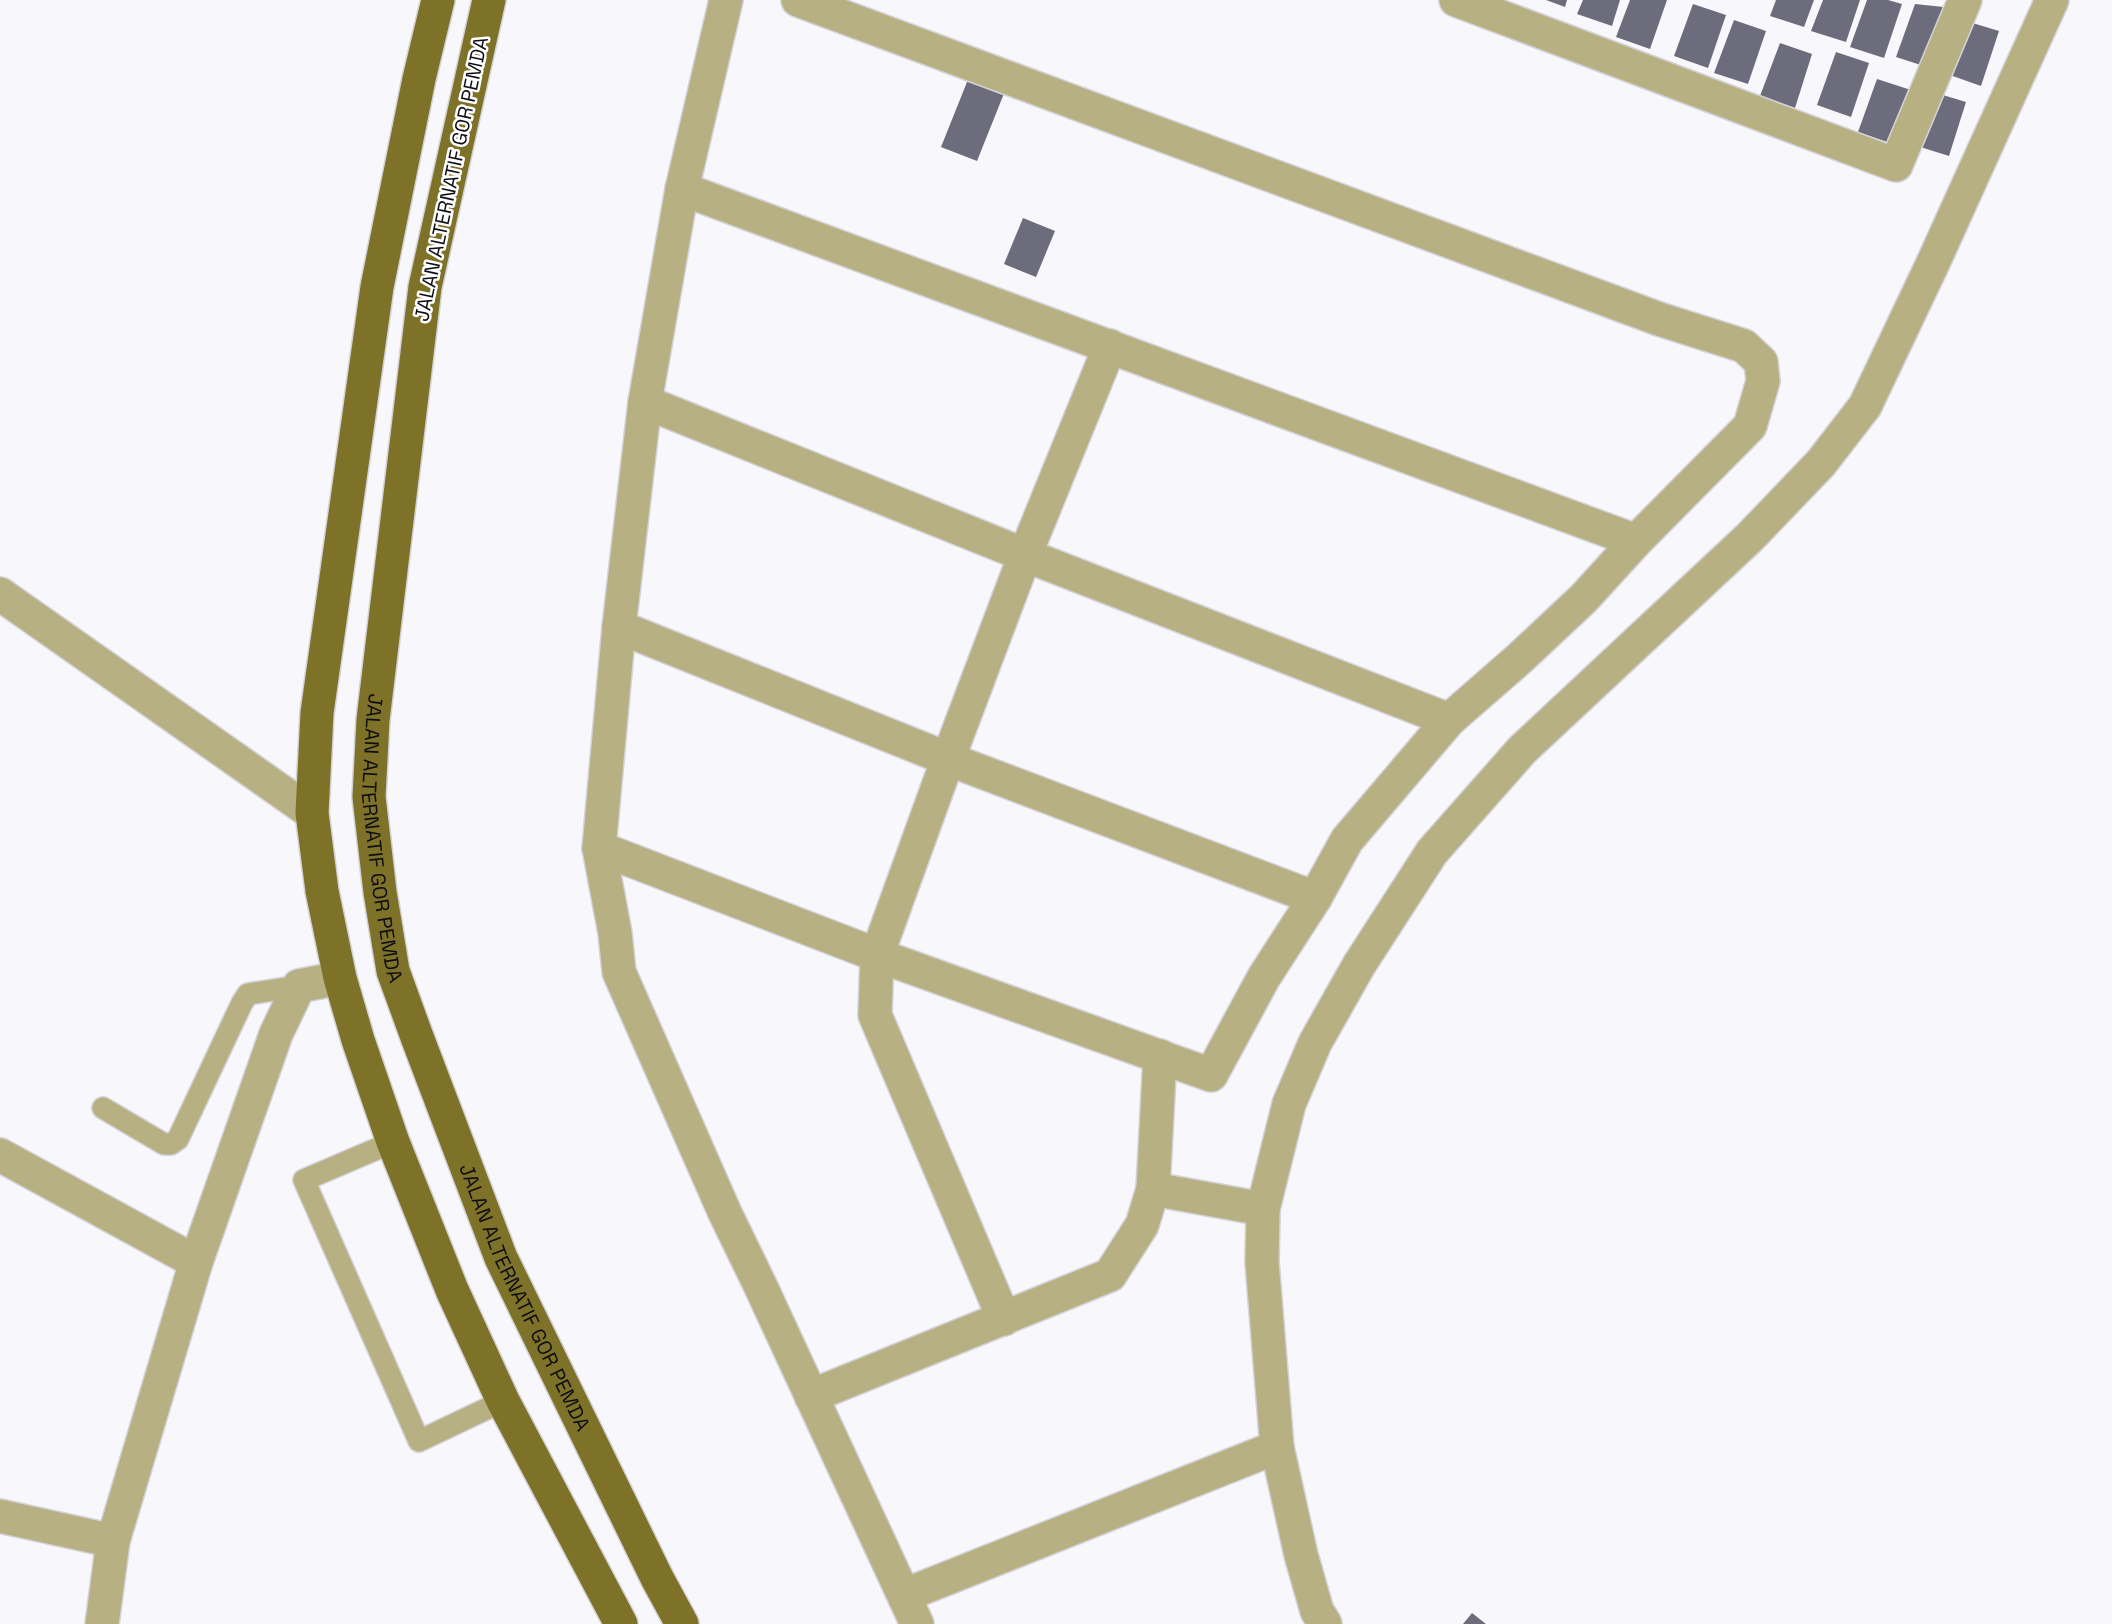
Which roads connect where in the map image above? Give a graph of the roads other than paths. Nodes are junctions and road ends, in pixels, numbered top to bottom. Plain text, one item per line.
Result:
1 (438, 0) edge
2 (489, 0) edge
3 (726, 0) edge
4 (798, 0) edge
5 (1455, 0) edge
6 (1965, 0) edge
7 (2052, 0) edge
8 (682, 189) junction
9 (1110, 346) junction
10 (645, 402) junction
11 (1636, 541) junction
12 (1025, 555) junction
13 (0, 594) edge
14 (618, 627) junction
15 (1449, 720) junction
16 (948, 759) junction
17 (312, 813) junction
18 (599, 848) junction
19 (1315, 898) junction
20 (877, 955) junction
21 (340, 978) junction
22 (299, 986) junction
23 (1160, 1056) junction
24 (103, 1108) dead end
25 (393, 1142) junction
26 (0, 1155) edge
27 (1153, 1189) junction
28 (1263, 1209) junction
29 (196, 1262) junction
30 (1004, 1319) junction
31 (811, 1396) junction
32 (503, 1401) junction
33 (1277, 1447) junction
34 (0, 1516) edge
35 (113, 1540) junction
36 (911, 1610) edge
37 (102, 1624) edge
38 (621, 1624) edge
39 (682, 1624) edge
40 (1325, 1624) edge

1 - 17 main road
2 - 39 main road, JALAN ALTERNATIF GOR PEMDA
3 - 8 street
4 - 11 street
5 - 6 street
7 - 28 street
8 - 9 street
8 - 10 street
9 - 11 street
9 - 12 street
10 - 12 street
10 - 14 street
11 - 15 street
12 - 15 street
12 - 16 street
13 - 17 street
14 - 16 street
14 - 18 street
15 - 19 street
16 - 19 street
16 - 20 street
17 - 21 main road
18 - 20 street
18 - 31 street
19 - 23 street
20 - 23 street
20 - 30 street
21 - 22 street
21 - 25 main road
22 - 24 lane
22 - 29 street
23 - 27 street
25 - 32 main road
25 - 32 lane
26 - 29 street
27 - 28 street
27 - 30 street
28 - 33 street
29 - 35 street
30 - 31 street
31 - 36 street
32 - 38 main road
33 - 36 street
33 - 40 street
34 - 35 street
35 - 37 street

